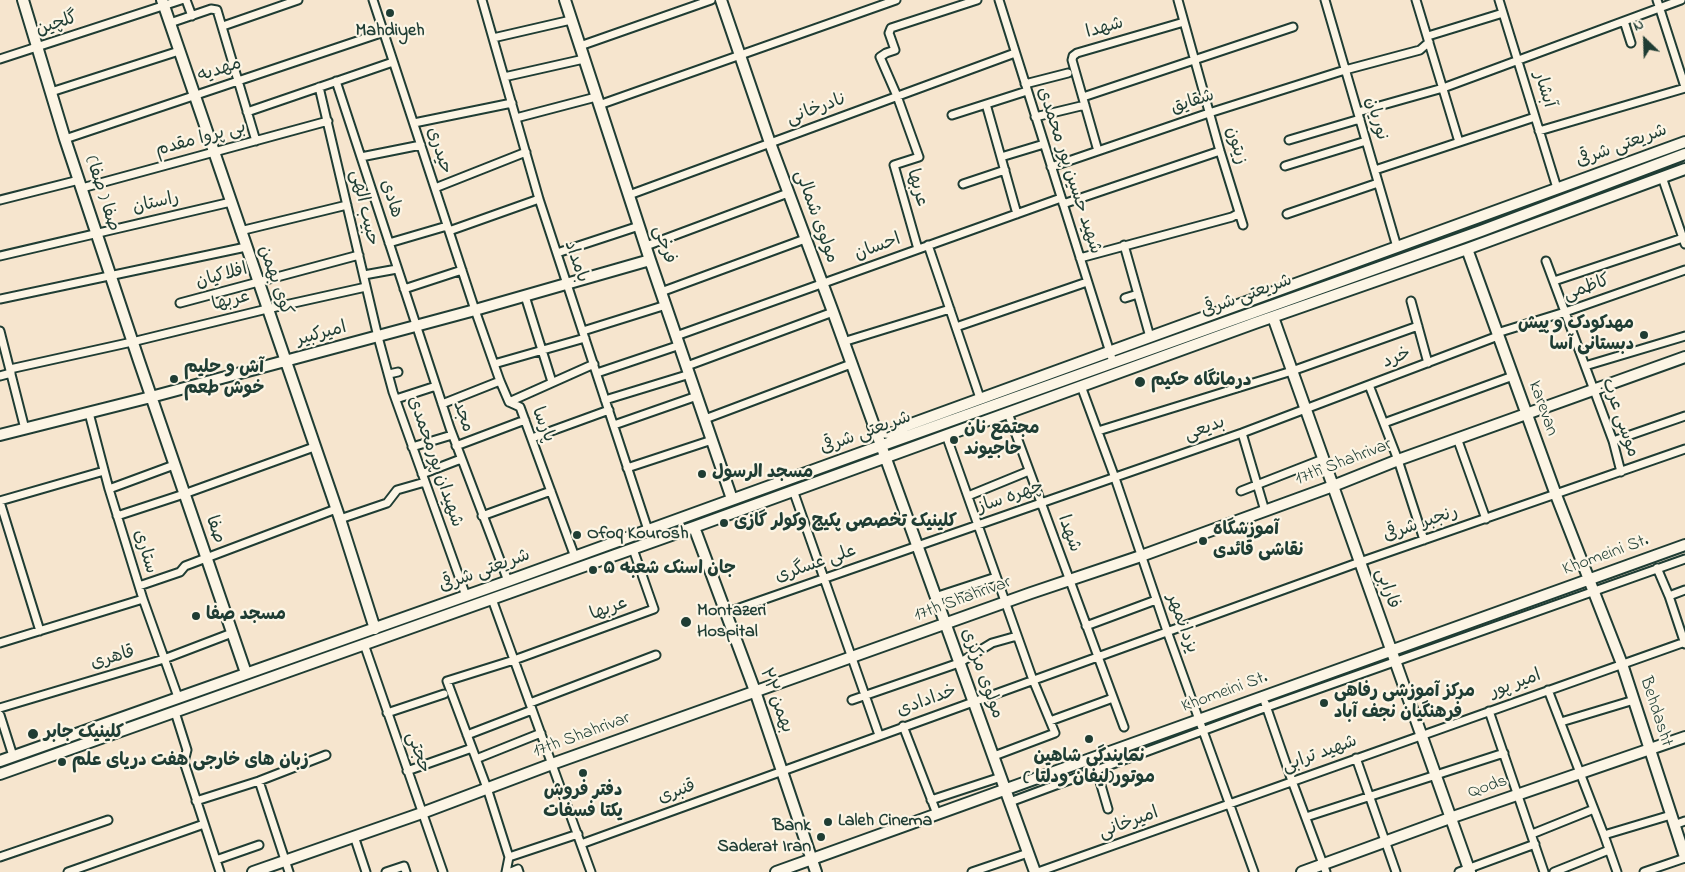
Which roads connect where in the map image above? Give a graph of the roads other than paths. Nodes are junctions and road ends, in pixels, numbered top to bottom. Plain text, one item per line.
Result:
1 (23, 0) edge
2 (181, 0) edge
3 (186, 0) edge
4 (298, 0) edge
5 (373, 0) edge
6 (482, 0) edge
7 (566, 0) edge
8 (711, 0) edge
9 (721, 0) edge
10 (896, 0) edge
11 (977, 0) edge
12 (999, 0) edge
13 (1178, 0) edge
14 (1325, 0) edge
15 (1416, 0) edge
16 (1499, 0) edge
17 (1657, 0) edge
18 (1681, 0) edge
19 (163, 3) edge
20 (1659, 8) junction
21 (1503, 12) junction
22 (192, 16) junction
23 (572, 20) junction
24 (1624, 21) junction
25 (1184, 22) junction
26 (170, 23) junction
27 (223, 26) junction
28 (1293, 27) dead end
29 (384, 32) junction
30 (493, 38) junction
31 (1428, 39) junction
32 (1631, 43) dead end
33 (580, 46) junction
34 (37, 47) junction
35 (179, 51) junction
36 (1015, 53) junction
37 (740, 56) junction
38 (0, 59) edge
39 (584, 59) junction
40 (1195, 60) junction
41 (393, 62) junction
42 (1518, 62) junction
43 (1345, 70) junction
44 (1068, 73) dead end
45 (504, 77) junction
46 (238, 81) junction
47 (336, 81) junction
48 (319, 87) junction
49 (1685, 87) edge
50 (1026, 88) junction
51 (1443, 88) junction
52 (51, 92) junction
53 (195, 95) junction
54 (898, 96) junction
55 (1083, 97) junction
56 (597, 101) junction
57 (512, 103) junction
58 (986, 104) junction
59 (1085, 105) junction
60 (248, 112) junction
61 (1209, 113) junction
62 (952, 115) dead end
63 (1359, 116) junction
64 (1035, 117) junction
65 (1535, 117) junction
66 (516, 118) junction
67 (328, 121) junction
68 (414, 123) junction
69 (1539, 131) junction
70 (65, 139) junction
71 (1290, 140) dead end
72 (256, 141) junction
73 (1366, 141) junction
74 (1459, 142) junction
75 (1685, 142) edge
76 (770, 143) junction
77 (1044, 144) junction
78 (421, 145) junction
79 (1098, 151) junction
80 (526, 152) junction
81 (1220, 152) junction
82 (214, 153) junction
83 (1685, 154) edge
84 (1646, 156) junction
85 (361, 157) junction
86 (1001, 157) junction
87 (1285, 166) dead end
88 (1051, 167) junction
89 (1651, 167) junction
90 (1685, 169) edge
91 (1005, 170) junction
92 (1374, 170) junction
93 (1662, 177) junction
94 (1618, 179) junction
95 (1378, 183) junction
96 (80, 184) junction
97 (963, 184) dead end
98 (1603, 184) junction
99 (435, 188) junction
100 (1557, 188) junction
101 (1622, 192) junction
102 (788, 193) junction
103 (629, 195) junction
104 (1605, 198) junction
105 (539, 199) junction
106 (0, 200) edge
107 (1062, 201) junction
108 (231, 202) junction
109 (347, 205) junction
110 (1239, 213) junction
111 (1490, 213) junction
112 (1017, 214) junction
113 (1287, 214) dead end
114 (1460, 224) junction
115 (639, 226) junction
116 (1243, 226) dead end
117 (448, 229) junction
118 (1481, 230) junction
119 (240, 231) junction
120 (97, 234) junction
121 (805, 239) junction
122 (1684, 241) edge
123 (389, 243) junction
124 (928, 245) junction
125 (1124, 245) junction
126 (646, 246) junction
127 (246, 247) junction
128 (1396, 247) junction
129 (918, 249) junction
130 (1467, 249) junction
131 (557, 253) junction
132 (359, 255) junction
133 (0, 256) edge
134 (1080, 258) junction
135 (650, 260) junction
136 (1546, 261) dead end
137 (397, 269) junction
138 (462, 270) junction
139 (1685, 270) edge
140 (110, 275) junction
141 (364, 276) junction
142 (1554, 281) junction
143 (1087, 282) junction
144 (258, 283) junction
145 (567, 284) junction
146 (822, 284) junction
147 (366, 287) junction
148 (404, 289) junction
149 (661, 292) junction
150 (1138, 294) junction
151 (525, 296) junction
152 (1125, 298) dead end
153 (0, 299) edge
154 (1411, 301) dead end
155 (180, 303) dead end
156 (666, 305) junction
157 (267, 309) junction
158 (950, 309) junction
159 (475, 310) junction
160 (832, 312) junction
161 (1565, 312) junction
162 (1273, 317) junction
163 (416, 326) junction
164 (1418, 326) junction
165 (956, 327) junction
166 (0, 331) edge
167 (584, 334) junction
168 (1498, 334) junction
169 (378, 336) junction
170 (1150, 336) junction
171 (1685, 336) edge
172 (678, 341) junction
173 (132, 342) junction
174 (843, 342) junction
175 (542, 350) junction
176 (1109, 352) junction
177 (1685, 357) edge
178 (285, 362) junction
179 (1113, 362) junction
180 (1428, 363) junction
181 (494, 364) junction
182 (594, 364) junction
183 (851, 364) junction
184 (1585, 366) junction
185 (689, 370) junction
186 (10, 371) junction
187 (1292, 371) junction
188 (398, 372) dead end
189 (597, 372) junction
190 (388, 374) junction
191 (0, 376) edge
192 (1513, 376) junction
193 (500, 381) junction
194 (552, 382) junction
195 (436, 386) junction
196 (1081, 386) junction
197 (1369, 386) junction
198 (1594, 389) junction
199 (697, 396) junction
200 (151, 397) junction
201 (980, 398) junction
202 (396, 399) junction
203 (606, 400) junction
204 (509, 402) junction
205 (442, 404) junction
206 (609, 410) junction
207 (1306, 410) junction
208 (89, 413) junction
209 (1008, 413) junction
210 (1527, 413) junction
211 (951, 415) junction
212 (1685, 416) edge
213 (705, 419) junction
214 (525, 420) junction
215 (1384, 423) junction
216 (614, 425) junction
217 (872, 425) junction
218 (25, 429) junction
219 (906, 431) junction
220 (922, 431) junction
221 (1098, 431) junction
222 (1242, 433) junction
223 (0, 435) edge
224 (452, 435) junction
225 (946, 435) junction
226 (532, 438) junction
227 (1457, 438) junction
228 (712, 440) junction
229 (1613, 441) junction
230 (926, 442) junction
231 (456, 446) junction
232 (880, 446) junction
233 (412, 447) junction
234 (314, 448) junction
235 (1685, 449) edge
236 (884, 458) junction
237 (461, 459) junction
238 (1323, 459) junction
239 (1398, 460) junction
240 (174, 465) junction
241 (827, 465) junction
242 (628, 468) junction
243 (104, 471) junction
244 (1029, 471) junction
245 (1621, 472) junction
246 (422, 474) junction
247 (830, 477) junction
248 (1115, 478) junction
249 (425, 482) junction
250 (1258, 484) junction
251 (1333, 486) junction
252 (109, 489) junction
253 (793, 490) junction
254 (1241, 490) dead end
255 (551, 491) junction
256 (184, 494) junction
257 (1556, 495) junction
258 (968, 496) junction
259 (732, 499) junction
260 (0, 501) edge
261 (1041, 504) junction
262 (1265, 510) junction
263 (338, 514) junction
264 (117, 516) junction
265 (482, 516) junction
266 (1486, 519) junction
267 (978, 525) junction
268 (694, 527) junction
269 (648, 530) junction
270 (1424, 540) junction
271 (1685, 545) edge
272 (917, 546) junction
273 (633, 549) junction
274 (1141, 556) junction
275 (575, 557) junction
276 (207, 559) junction
277 (1685, 559) edge
278 (1360, 562) junction
279 (1657, 568) junction
280 (996, 577) junction
281 (824, 579) junction
282 (1590, 579) junction
283 (1068, 580) junction
284 (508, 581) junction
285 (139, 586) junction
286 (1594, 590) junction
287 (1685, 590) edge
288 (466, 596) junction
289 (1668, 596) junction
290 (936, 597) junction
291 (143, 599) junction
292 (492, 599) junction
293 (1156, 600) junction
294 (1004, 602) junction
295 (726, 613) junction
296 (945, 623) junction
297 (1086, 626) junction
298 (375, 629) junction
299 (40, 631) junction
300 (1167, 631) junction
301 (232, 634) junction
302 (1017, 636) junction
303 (1685, 642) edge
304 (0, 643) edge
305 (364, 644) junction
306 (1391, 650) junction
307 (656, 655) dead end
308 (853, 656) junction
309 (1097, 656) junction
310 (164, 659) junction
311 (514, 660) junction
312 (1394, 661) junction
313 (959, 662) junction
314 (1622, 664) junction
315 (246, 673) junction
316 (1033, 680) junction
317 (1548, 690) junction
318 (755, 691) junction
319 (444, 694) dead end
320 (866, 695) junction
321 (1263, 696) junction
322 (178, 697) junction
323 (1113, 698) junction
324 (852, 700) dead end
325 (1634, 700) junction
326 (973, 701) junction
327 (531, 706) junction
328 (1267, 707) junction
329 (0, 708) edge
330 (1489, 711) junction
331 (175, 712) junction
332 (387, 713) junction
333 (130, 714) junction
334 (0, 715) edge
335 (1199, 719) junction
336 (1050, 721) junction
337 (1561, 722) junction
338 (903, 726) junction
339 (133, 727) junction
340 (1124, 727) dead end
341 (1203, 730) junction
342 (541, 733) junction
343 (467, 735) junction
344 (879, 735) junction
345 (1421, 735) junction
346 (1685, 737) edge
347 (472, 748) junction
348 (1650, 750) junction
349 (1504, 752) junction
350 (326, 755) dead end
351 (13, 756) junction
352 (994, 756) junction
353 (1093, 758) junction
354 (1356, 758) junction
355 (476, 759) junction
356 (0, 761) edge
357 (552, 764) junction
358 (782, 770) junction
359 (1096, 770) junction
360 (407, 771) junction
361 (1580, 773) junction
362 (0, 774) edge
363 (1435, 775) junction
364 (1001, 777) junction
365 (259, 781) junction
366 (1292, 781) junction
367 (487, 788) junction
368 (1006, 789) junction
369 (1519, 794) junction
370 (1370, 796) junction
371 (931, 800) junction
372 (196, 801) junction
373 (1010, 802) junction
374 (1229, 804) junction
375 (1108, 809) dead end
376 (1594, 809) junction
377 (422, 813) junction
378 (936, 814) junction
379 (1306, 817) junction
380 (1450, 818) junction
381 (108, 820) dead end
382 (1673, 820) junction
383 (1685, 821) edge
384 (204, 824) junction
385 (578, 834) junction
386 (1532, 834) junction
387 (354, 836) junction
388 (1604, 836) junction
389 (1385, 842) junction
390 (581, 844) junction
391 (1535, 844) junction
392 (259, 845) dead end
393 (1609, 850) junction
394 (1028, 853) junction
395 (0, 857) edge
396 (508, 857) junction
397 (1685, 857) edge
398 (812, 859) junction
399 (216, 860) junction
400 (285, 861) junction
401 (1325, 868) edge
402 (1466, 871) edge
403 (68, 872) edge
404 (220, 872) edge
405 (253, 872) edge
406 (288, 872) edge
407 (366, 872) edge
408 (386, 872) edge
409 (406, 872) edge
410 (443, 872) edge
411 (506, 872) edge
412 (511, 872) edge
413 (519, 872) edge
414 (591, 872) edge
415 (776, 872) edge
416 (816, 872) edge
417 (972, 872) edge
418 (1036, 872) edge
419 (1254, 872) edge
420 (1302, 872) edge
421 (1396, 872) edge
422 (1544, 872) edge
423 (1554, 872) edge
424 (1616, 872) edge
425 (1644, 872) edge

1 - 34 street, صفا ( صفا)
2 - 19 street, گلچین
3 - 22 street
4 - 27 street
5 - 29 street, حیدری
6 - 30 street, بامداد
7 - 23 street, فرخی
8 - 33 street
9 - 37 street, مولوی شمالی
10 - 37 street
11 - 54 street
12 - 36 street, شهید حسین پور محمدی
13 - 25 street, زیتون
14 - 43 street, نوریان
15 - 31 street
16 - 21 street, آبشار
17 - 20 street
18 - 20 street
19 - 26 street, کوی بهمن
19 - 34 street, گلچین
20 - 24 street
20 - 49 street
21 - 31 street, شقایق
21 - 42 street, آبشار
22 - 26 street
22 - 27 street
23 - 30 street
23 - 33 street, فرخی
24 - 32 street
24 - 42 street
25 - 40 street, زیتون
25 - 55 street, شهدا
26 - 35 street, کوی بهمن
27 - 46 street
28 - 40 street
29 - 41 street, حیدری
29 - 46 street, مهدیه
30 - 45 street, بامداد
31 - 43 street, شقایق
31 - 51 street
33 - 39 street, فرخی
34 - 38 street, گلچین
34 - 52 street, صفا ( صفا)
35 - 52 street
35 - 53 street, کوی بهمن
36 - 50 street, شهید حسین پور محمدی
36 - 54 street, نادرخانی
37 - 56 street
37 - 76 street, مولوی شمالی
39 - 45 street
39 - 56 street, فرخی
40 - 55 street
40 - 61 street, زیتون
41 - 47 street
41 - 68 street, حیدری
42 - 51 street
42 - 65 street, آبشار
43 - 61 street, شقایق
43 - 63 street, نوریان
44 - 50 street
45 - 57 street, بامداد
46 - 53 street, مهدیه
46 - 60 street
47 - 48 street
47 - 85 street, هادی
48 - 60 street
48 - 67 street, حبیب الهی
49 - 69 street
50 - 58 street
50 - 64 street, شهید حسین پور محمدی
51 - 63 street
51 - 74 street
52 - 70 street, صفا ( صفا)
53 - 70 street, مهدیه
53 - 82 street, کوی بهمن
54 - 76 street, نادرخانی
54 - 129 street, عربها
55 - 59 street, شهدا
56 - 66 street
56 - 103 street, فرخی
57 - 66 street, بامداد
57 - 68 street
58 - 62 street
58 - 86 street
59 - 64 street
59 - 79 street, شهدا
60 - 72 street
61 - 79 street, شقایق
61 - 81 street, زیتون
63 - 71 street
63 - 73 street, نوریان
64 - 77 street, شهید حسین پور محمدی
65 - 69 street, آبشار
65 - 74 street
66 - 80 street, بامداد
67 - 72 street, بی پروا مقدم
67 - 109 street, حبیب الهی
68 - 78 street, حیدری
69 - 100 street, آبشار
70 - 96 street, صفا ( صفا)
72 - 82 street, بی پروا مقدم
73 - 87 street
73 - 92 street, نوریان
74 - 92 street
75 - 84 street, شریعتی شرقی
76 - 102 street, مولوی شمالی
76 - 103 street, نادرخانی
77 - 86 street
77 - 88 street, شهید حسین پور محمدی
78 - 85 street
78 - 99 street, حیدری
79 - 88 street, شقایق
80 - 99 street
80 - 105 street, بامداد
81 - 107 street, احسان
81 - 110 street, زیتون
82 - 96 street, بی پروا مقدم
82 - 108 street, کوی بهمن
83 - 89 street, شریعتی شرقی
84 - 89 street
84 - 100 street, شریعتی شرقی
85 - 123 street, هادی
86 - 91 street
88 - 107 street, شهید حسین پور محمدی
89 - 94 street, شریعتی شرقی
90 - 93 street, شریعتی شرقی
91 - 97 street
91 - 112 street
92 - 95 street, نوریان
93 - 101 street, شریعتی شرقی
93 - 122 street
94 - 98 street, شریعتی شرقی
94 - 101 street
95 - 113 street
95 - 128 street, نوریان
96 - 106 street, بی پروا مقدم
96 - 120 street, صفا ( صفا)
98 - 104 street
98 - 118 street, شریعتی شرقی
99 - 117 street, حیدری
100 - 111 street, شریعتی شرقی
101 - 104 street, شریعتی شرقی
102 - 121 street, مولوی شمالی
102 - 126 street
103 - 115 street, فرخی
104 - 130 street, شریعتی شرقی
105 - 117 street
105 - 131 street, بامداد
107 - 112 street, احسان
107 - 134 street, شهید حسین پور محمدی
108 - 119 street, کوی بهمن
108 - 120 street, راستان
109 - 119 street
109 - 132 street, حبیب الهی
110 - 116 street, زیتون
110 - 125 street
111 - 114 street, شریعتی شرقی
111 - 118 street
112 - 124 street, احسان
114 - 118 street
114 - 128 street, شریعتی شرقی
115 - 126 street, فرخی
115 - 131 street
117 - 123 street
117 - 138 street, حیدری
118 - 179 street, شریعتی شرقی
119 - 127 street, کوی بهمن
120 - 133 street, راستان
120 - 140 street, صفا ( صفا)
121 - 146 street, مولوی شمالی
121 - 149 street
122 - 142 street
123 - 137 street, هادی
124 - 129 street, احسان
124 - 158 street
125 - 134 street
125 - 150 street
126 - 135 street, فرخی
127 - 140 street
127 - 144 street, کوی بهمن
128 - 170 street, شریعتی شرقی
129 - 146 street, احسان
130 - 162 street, شریعتی شرقی
130 - 168 street, karevan
131 - 145 street, بامداد
132 - 141 street, حبیب الهی
132 - 144 street, افلاکیان
134 - 143 street, شهید حسین پور محمدی
135 - 145 street, امیرکبیر
135 - 149 street, فرخی
136 - 142 street, موسی عرب
137 - 141 street
137 - 148 street, هادی
138 - 148 street
138 - 159 street, حیدری
139 - 161 street, کاظمی
140 - 153 street
140 - 173 street, صفا ( صفا)
141 - 147 street, حبیب الهی
142 - 161 street, موسی عرب
143 - 165 street
143 - 176 street, شهید حسین پور محمدی
144 - 155 street, افلاکیان
144 - 157 street, کوی بهمن
145 - 151 street, امیرکبیر
145 - 167 street, بامداد
146 - 160 street, مولوی شمالی
146 - 172 street, احسان
147 - 157 street, عربها
147 - 169 street, حبیب الهی
148 - 163 street, هادی
149 - 156 street, فرخی
150 - 152 street
150 - 170 street
151 - 159 street, امیرکبیر
151 - 175 street
154 - 164 street
156 - 167 street
156 - 172 street, فرخی
157 - 173 street, عربها
157 - 178 street, کوی بهمن
158 - 165 street
158 - 174 street
159 - 163 street, امیرکبیر
159 - 181 street, پارسا
160 - 174 street, مولوی شمالی
160 - 185 street
161 - 168 street, کاظمی
161 - 184 street, موسی عرب
162 - 187 street, فارابی
162 - 196 street, شریعتی شرقی
163 - 169 street, امیرکبیر
163 - 195 street, مجد
164 - 180 street
164 - 187 street
165 - 201 street
166 - 186 street
167 - 175 street
167 - 182 street, بامداد
168 - 180 street, خرد
168 - 192 street, karevan
169 - 178 street, امیرکبیر
169 - 190 street, شهیدان پورمحمدی
170 - 176 street, شریعتی شرقی
171 - 184 street
172 - 185 street, فرخی
172 - 189 street, احسان
173 - 186 street, عربها
173 - 200 street, صفا ( صفا)
174 - 183 street, مولوی شمالی
175 - 181 street
175 - 194 street
176 - 179 street, شهید حسین پور محمدی
176 - 201 street, شریعتی شرقی
177 - 198 street, 17th Shahrivar
178 - 200 street, امیرکبیر
178 - 234 street, کوی بهمن
179 - 211 street, شریعتی شرقی
180 - 197 street, خرد
181 - 193 street, پارسا
182 - 189 street, بامداد
182 - 194 street
183 - 213 street
183 - 217 street, مولوی شمالی
184 - 198 street, موسی عرب
185 - 199 street, فرخی
185 - 203 street
186 - 191 street, عربها
186 - 218 street
187 - 207 street, فارابی
187 - 221 street
188 - 190 street
189 - 203 street, بامداد
190 - 202 street, شهیدان پورمحمدی
192 - 210 street, karevan
192 - 215 street
193 - 204 street, پارسا
193 - 205 street
194 - 204 street
195 - 202 street
195 - 205 street, مجد
196 - 209 street, شریعتی شرقی
196 - 221 street, یزدانمهر
197 - 207 street, خرد
197 - 215 street
198 - 210 street, 17th Shahrivar
198 - 229 street, موسی عرب
199 - 213 street, فرخی
199 - 216 street
200 - 208 street, امیرکبیر
200 - 240 street, صفا
201 - 211 street, شریعتی شرقی
202 - 233 street, شهیدان پورمحمدی
203 - 206 street, بامداد
204 - 214 street, پارسا
205 - 224 street, مجد
206 - 216 street, بامداد
206 - 226 street
207 - 222 street, بدیعی
207 - 238 street, فارابی
208 - 218 street, امیرکبیر
208 - 243 street, ستاری
209 - 225 street, شریعتی شرقی
209 - 244 street, شهدا
210 - 227 street, 17th Shahrivar
210 - 257 street, karevan
211 - 219 street
211 - 220 street, شریعتی شرقی
212 - 229 street
213 - 228 street, فرخی
214 - 226 street, پارسا
214 - 231 street
215 - 239 street
216 - 242 street, بامداد
217 - 219 street
217 - 232 street, مولوی شمالی
218 - 223 street, امیرکبیر
219 - 220 street, شریعتی شرقی
219 - 232 street, شریعتی شرقی
220 - 230 street
221 - 248 street, یزدانمهر
222 - 248 street, بدیعی
222 - 250 street
224 - 231 street, مجد
224 - 233 street
225 - 230 street, شریعتی شرقی
225 - 258 street
226 - 255 street, پارسا
227 - 239 street, 17th Shahrivar
227 - 266 street
228 - 242 street
228 - 259 street, فرخی
229 - 245 street, موسی عرب
230 - 236 street, شریعتی شرقی
231 - 237 street, مجد
232 - 236 street, مولوی شمالی
232 - 241 street, شریعتی شرقی
233 - 246 street, شهیدان پورمحمدی
234 - 256 street
234 - 263 street, کوی بهمن
235 - 245 street, رنجبر شرقی
236 - 247 street, شریعتی شرقی
236 - 272 street, مولوی مرکزی
237 - 246 street
237 - 265 street, مجد
238 - 250 street
238 - 251 street, فارابی
239 - 251 street, 17th Shahrivar
239 - 270 street
240 - 252 street
240 - 256 street, صفا
241 - 247 street
241 - 259 street, شریعتی شرقی
242 - 269 street, بامداد
243 - 252 street, ستاری
243 - 260 street
244 - 258 street
244 - 261 street, شهدا
245 - 257 street, رنجبر شرقی
246 - 249 street, شهیدان پورمحمدی
247 - 253 street, شریعتی شرقی
248 - 261 street, چهره ساز
248 - 274 street, یزدانمهر
249 - 263 street
249 - 288 street, شهیدان پورمحمدی
250 - 254 street
250 - 262 street
251 - 262 street, 17th Shahrivar
251 - 278 street, فارابی
252 - 264 street, ستاری
253 - 268 street, شریعتی شرقی
253 - 281 street
255 - 265 street
255 - 275 street, پارسا
256 - 264 street
256 - 276 street, صفا
257 - 266 street, رنجبر شرقی
257 - 282 street, karevan
258 - 267 street
259 - 269 street, شریعتی شرقی
260 - 299 street
261 - 267 street, چهره ساز
261 - 283 street, شهدا
262 - 274 street, 17th Shahrivar
263 - 276 street
263 - 298 street, کوی بهمن
264 - 285 street, ستاری
265 - 284 street, مجد
266 - 270 street, رنجبر شرقی
267 - 272 street, چهره ساز
267 - 280 street
268 - 273 street, شریعتی شرقی
268 - 295 street, ۲۲ بهمن
269 - 275 street, شریعتی شرقی
270 - 278 street, رنجبر شرقی
271 - 282 street, Khomeini St.
272 - 281 street, علی عسگری
272 - 290 street, مولوی مرکزی
273 - 292 street, شریعتی شرقی
273 - 311 street, عربها
274 - 283 street, 17th Shahrivar
274 - 293 street, یزدانمهر
275 - 284 street, شریعتی شرقی
276 - 285 street
276 - 301 street, صفا
277 - 279 street
278 - 300 street, رنجبر شرقی
278 - 306 street, فارابی
279 - 286 street
279 - 289 street
280 - 290 street
280 - 294 street
281 - 295 street, علی عسگری
281 - 308 street
282 - 286 street, Behdasht
282 - 306 street, Khomeini St.
283 - 294 street, 17th Shahrivar
283 - 297 street, شهدا
284 - 288 street, شریعتی شرقی
285 - 291 street, ستاری
286 - 312 street
286 - 314 street, Behdasht
287 - 289 street
288 - 298 street, شریعتی شرقی
289 - 303 street
290 - 296 street, مولوی مرکزی
291 - 299 street
291 - 310 street, ستاری
292 - 305 street, شریعتی شرقی
292 - 311 street
293 - 297 street
293 - 300 street, یزدانمهر
294 - 296 street, 17th Shahrivar
294 - 302 street
295 - 318 street, ۲۲ بهمن
296 - 308 street, 17th Shahrivar
296 - 313 street, مولوی مرکزی
297 - 309 street, شهدا
298 - 315 street, شریعتی شرقی
299 - 304 street
300 - 309 street, خدادادی
300 - 335 street, یزدانمهر
301 - 310 street, قاهری
301 - 315 street, صفا
302 - 313 street
302 - 316 street
303 - 314 street, امیر پور
305 - 331 street, شریعتی شرقی
305 - 332 street, حجتی
306 - 312 street, فارابی
306 - 321 street, Khomeini St.
307 - 327 street
308 - 318 street, 17th Shahrivar
308 - 320 street
309 - 316 street, خدادادی
309 - 323 street, شهدا
310 - 322 street, ستاری
310 - 329 street, قاهری
311 - 327 street
311 - 343 street
312 - 328 street
312 - 345 street, فارابی
313 - 320 street
313 - 326 street, مولوی مرکزی
314 - 317 street, امیر پور
314 - 325 street, Behdasht
315 - 322 street, شریعتی شرقی
316 - 326 street, خدادادی
316 - 336 street
317 - 330 street, امیر پور
317 - 337 street
318 - 357 street, 17th Shahrivar
318 - 358 street, ۲۲ بهمن
319 - 332 street
320 - 324 street
320 - 344 street
321 - 328 street
321 - 335 street, Khomeini St.
322 - 333 street, شریعتی شرقی
323 - 336 street
323 - 340 street, شهدا
325 - 337 street
325 - 348 street, Behdasht
326 - 338 street, خدادادی
326 - 352 street, مولوی مرکزی
327 - 342 street
327 - 343 street
328 - 341 street
328 - 366 street
330 - 345 street, امیر پور
330 - 349 street
331 - 339 street, شریعتی شرقی
331 - 372 street
332 - 360 street, حجتی
333 - 339 street
333 - 351 street, شریعتی شرقی
334 - 351 street
335 - 341 street, یزدانمهر
335 - 353 street, Khomeini St.
336 - 352 street
337 - 361 street
338 - 344 street, خدادادی
338 - 371 street
339 - 362 street, شریعتی شرقی
341 - 359 street
341 - 374 street, یزدانمهر
342 - 355 street
342 - 357 street
343 - 347 street
344 - 358 street, خدادادی
345 - 354 street, شهید ترابی
345 - 363 street, فارابی
346 - 348 street, Qods
347 - 355 street
347 - 360 street
348 - 361 street, Qods
348 - 382 street, Behdasht
349 - 363 street
349 - 369 street
350 - 365 street
351 - 356 street, شریعتی شرقی
352 - 364 street, مولوی مرکزی
353 - 359 street
353 - 368 street, Khomeini St.
354 - 366 street, شهید ترابی
354 - 370 street
355 - 367 street
357 - 367 street, 17th Shahrivar
357 - 385 street
358 - 390 street, قنبری
358 - 398 street, ۲۲ بهمن
359 - 373 street
359 - 375 street
360 - 377 street, حجتی
361 - 369 street, Qods
361 - 376 street
363 - 370 street
363 - 380 street, فارابی
364 - 368 street, مولوی مرکزی
364 - 371 street
365 - 372 street
365 - 400 street
366 - 374 street, شهید ترابی
366 - 379 street
367 - 377 street, 17th Shahrivar
367 - 396 street
368 - 373 street, مولوی مرکزی
368 - 378 street, Khomeini St.
369 - 380 street, Qods
369 - 386 street
370 - 379 street
370 - 389 street
371 - 378 street
372 - 384 street
373 - 394 street, مولوی مرکزی
374 - 418 street, امیرخانی
374 - 419 street, یزدانمهر
376 - 386 street
376 - 388 street
377 - 387 street, 17th Shahrivar
377 - 410 street, حجتی
378 - 398 street, Khomeini St.
379 - 401 street
380 - 389 street, Qods
380 - 402 street, فارابی
381 - 395 street
382 - 383 street
382 - 388 street
382 - 397 street, Behdasht
384 - 399 street
384 - 403 street
385 - 390 street
385 - 396 street
386 - 391 street
387 - 400 street, 17th Shahrivar
387 - 407 street
388 - 393 street
389 - 401 street, Qods
389 - 421 street
390 - 414 street
391 - 402 street
391 - 422 street
392 - 399 street
393 - 423 street
393 - 424 street
394 - 417 street
394 - 418 street, مولوی مرکزی
396 - 411 street
397 - 425 street
398 - 415 street, Khomeini St.
398 - 416 street, ۲۲ بهمن
399 - 404 street
400 - 405 street, 17th Shahrivar
400 - 406 street
401 - 420 street, Qods
408 - 409 street
412 - 413 street

